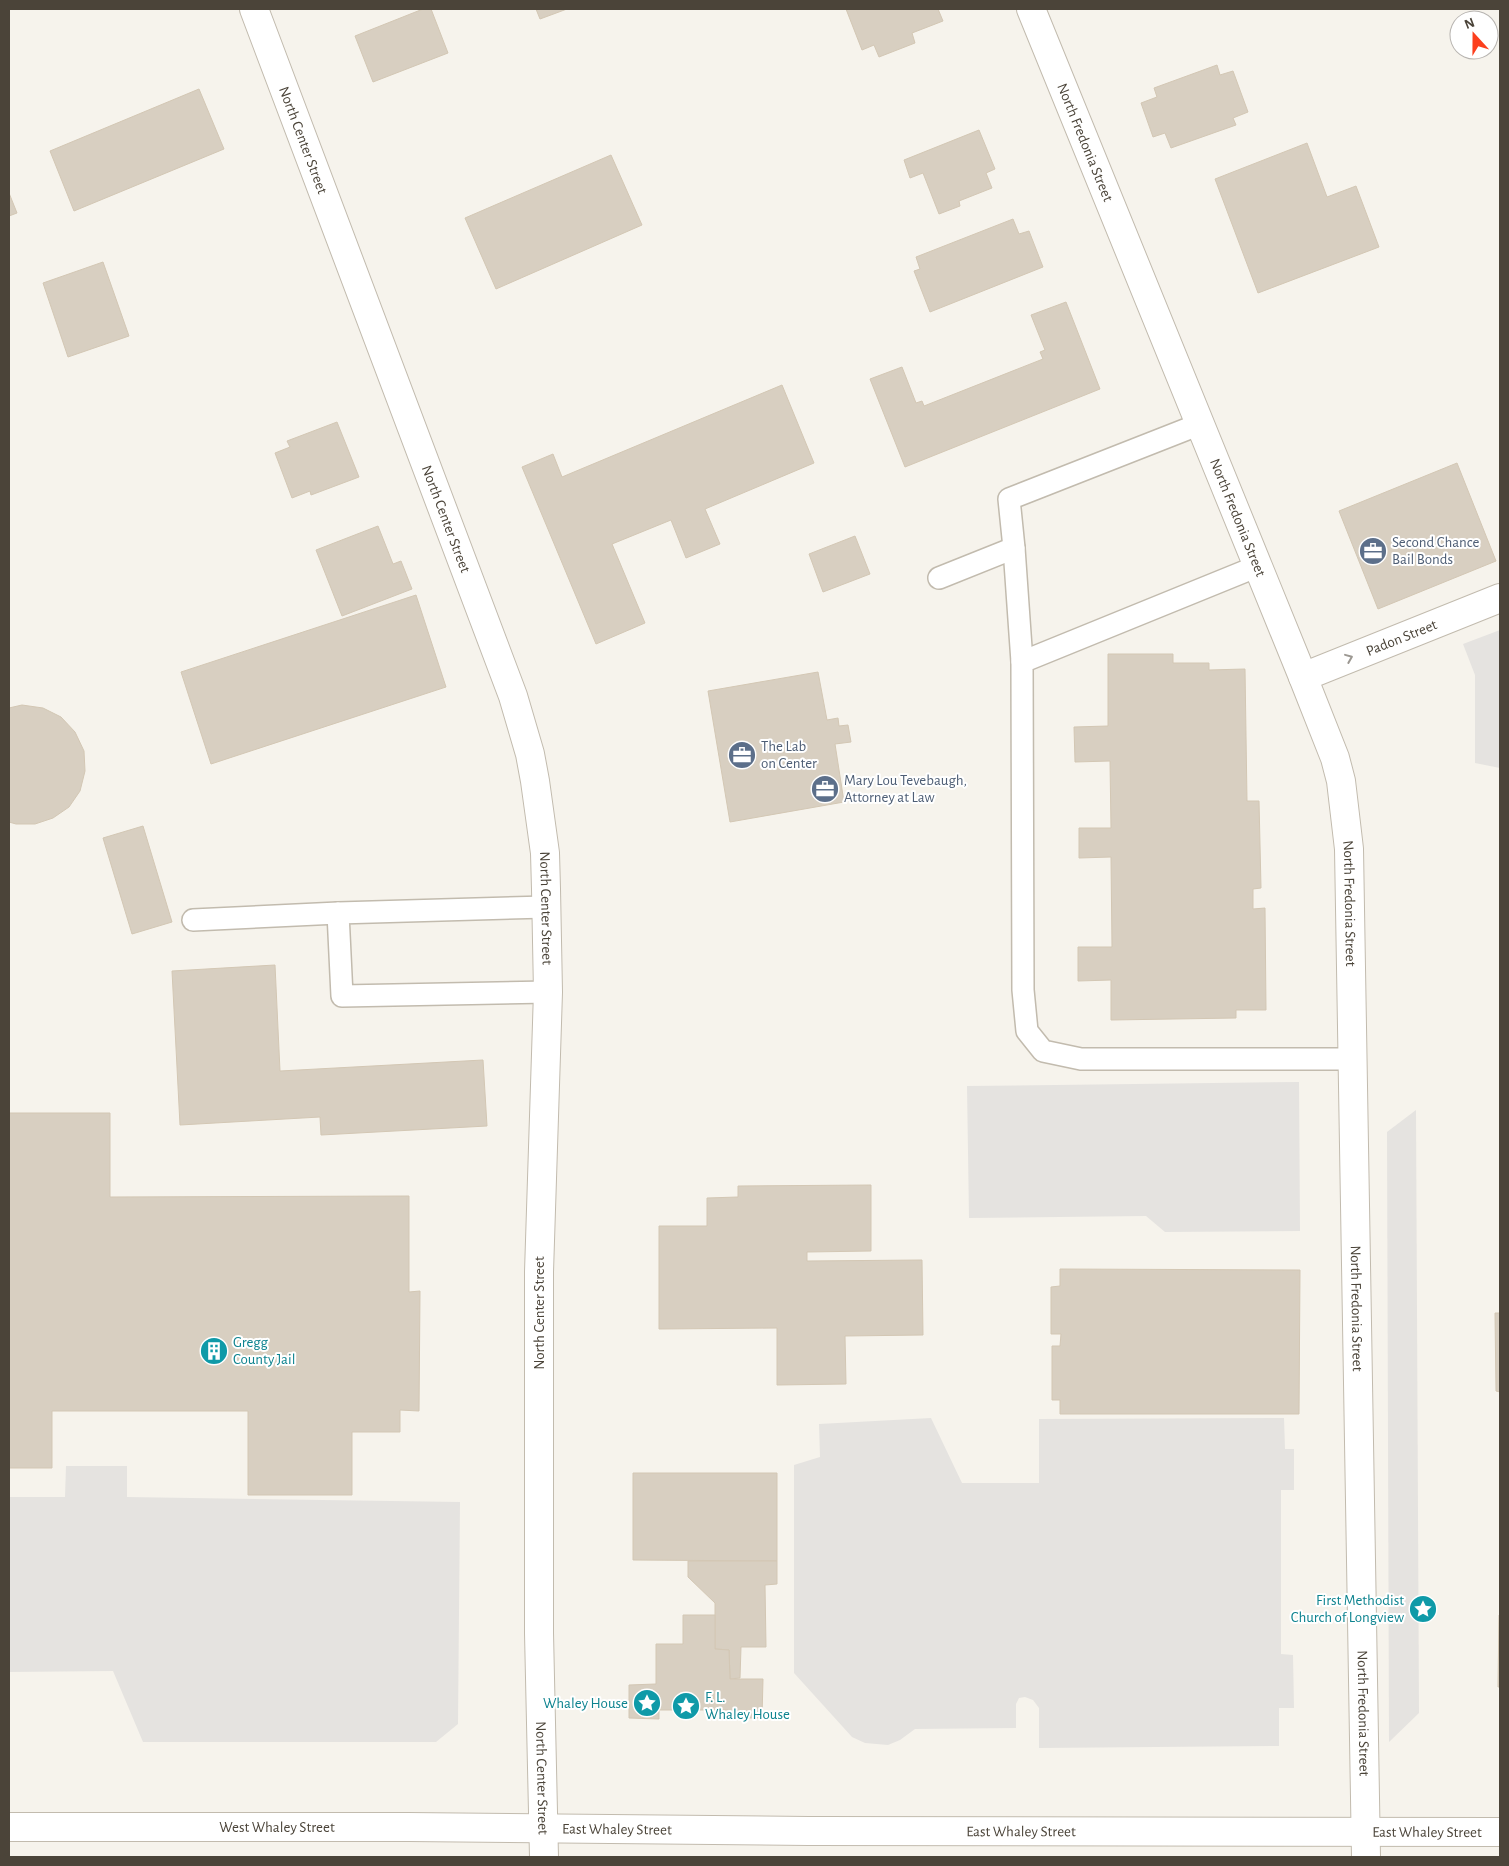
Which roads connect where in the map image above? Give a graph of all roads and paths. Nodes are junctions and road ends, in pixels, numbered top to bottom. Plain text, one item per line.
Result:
1 (254, 9) edge
2 (1031, 9) edge
3 (1200, 424) junction
4 (1014, 548) junction
5 (1258, 566) junction
6 (939, 578) dead end
7 (1500, 598) edge
8 (1022, 662) junction
9 (1303, 677) junction
10 (546, 907) junction
11 (338, 913) junction
12 (193, 920) dead end
13 (548, 992) junction
14 (1352, 1059) junction
15 (9, 1827) edge
16 (544, 1829) junction
17 (1500, 1832) edge
18 (1365, 1844) edge
19 (544, 1857) edge

1 - 10 street, North Center Street
2 - 3 street, North Fredonia Street
3 - 4 lane
3 - 5 street, North Fredonia Street
4 - 6 lane
4 - 8 lane
5 - 8 lane
5 - 9 street, North Fredonia Street
9 -> 7 street, Padon Street
8 - 14 lane
9 - 14 street, North Fredonia Street
10 - 11 lane
10 - 13 street, North Center Street
11 - 12 lane
11 - 13 lane
13 - 16 street, North Center Street
14 - 18 street, North Fredonia Street
15 - 16 street, West Whaley Street
16 - 18 street, East Whaley Street
16 - 19 street, North Center Street
17 - 18 street, East Whaley Street

